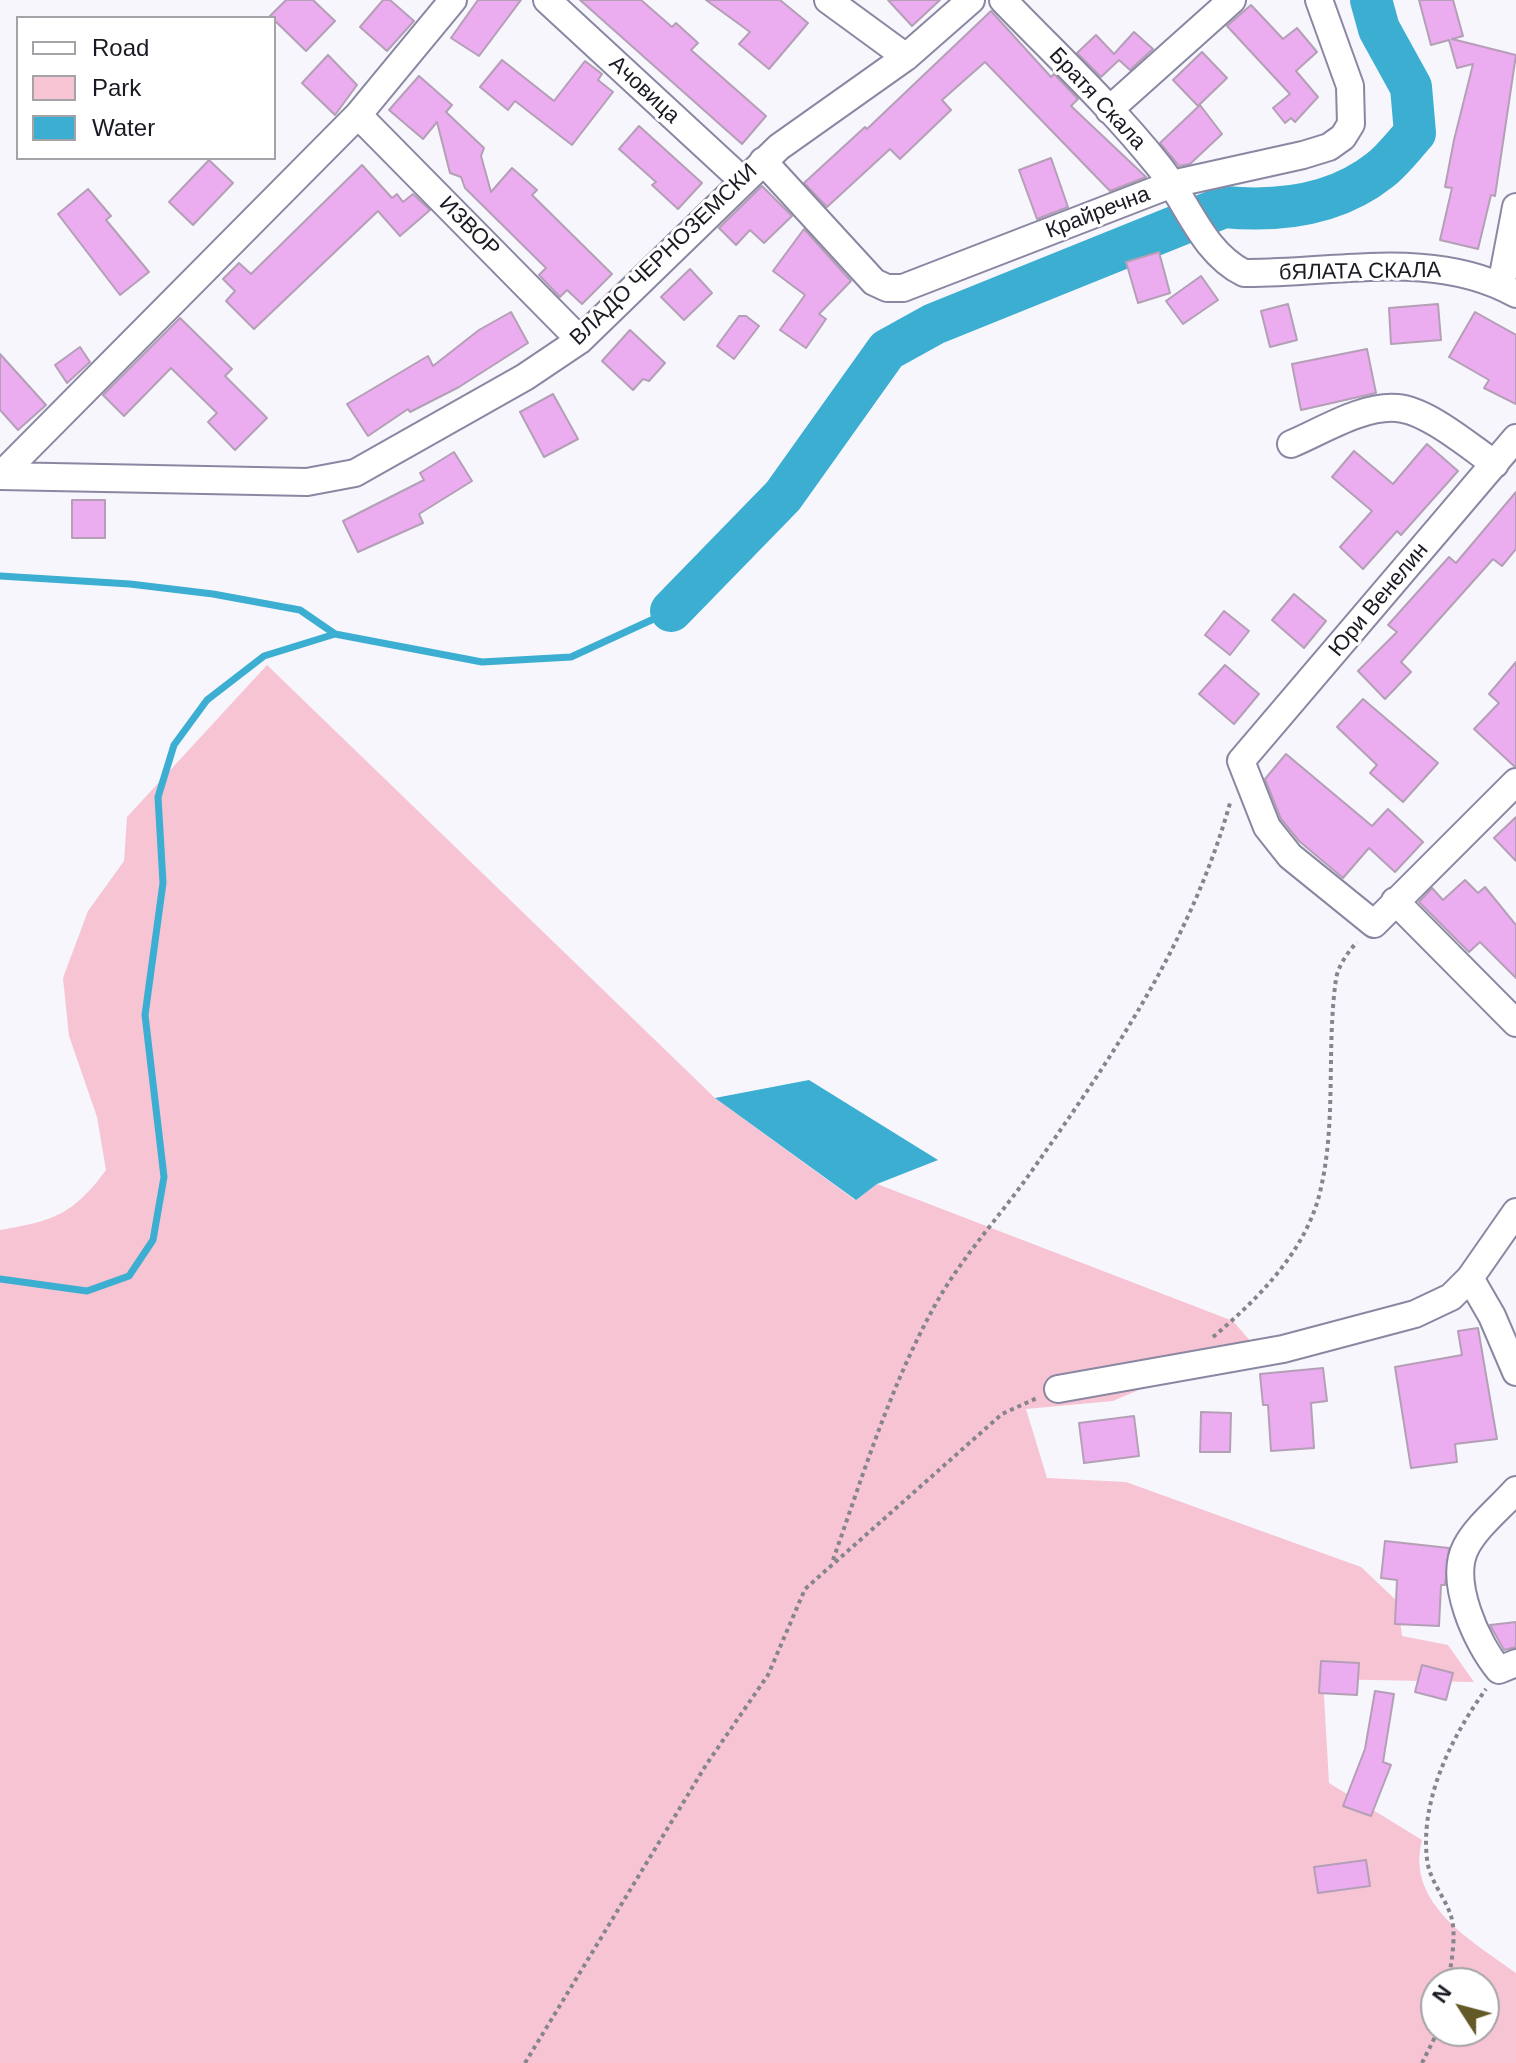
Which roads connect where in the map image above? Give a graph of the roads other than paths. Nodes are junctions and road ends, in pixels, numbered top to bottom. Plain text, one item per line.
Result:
1 (453, 0) edge
2 (547, 0) edge
3 (828, 0) edge
4 (971, 0) edge
5 (1003, 0) edge
6 (1232, 0) edge
7 (1319, 0) edge
8 (906, 57) junction
9 (1109, 110) junction
10 (358, 115) junction
11 (763, 161) junction
12 (742, 180) junction
13 (1175, 188) junction
14 (1516, 207) edge
15 (1209, 246) joint
16 (1508, 290) edge
17 (580, 340) junction
18 (1516, 438) edge
19 (1291, 444) dead end
20 (1495, 464) junction
21 (0, 476) edge
22 (1516, 782) edge
23 (1395, 901) junction
24 (1516, 1023) edge
25 (1516, 1212) edge
26 (1470, 1278) junction
27 (1516, 1372) edge
28 (1058, 1389) road end
29 (1516, 1490) edge
30 (1508, 1666) edge

1 - 10 street
2 - 12 street, Ачовица
3 - 8 street
4 - 8 street, ВЛАДО ЧЕРНОЗЕМСКИ
5 - 9 street, Братя Скала
6 - 9 street
7 - 13 street, Крайречна
8 - 11 street, ВЛАДО ЧЕРНОЗЕМСКИ
9 - 13 street, Братя Скала
10 - 17 street, ИЗВОР
10 - 21 street
11 - 12 street, ВЛАДО ЧЕРНОЗЕМСКИ
11 - 13 street, Крайречна
12 - 17 street, ВЛАДО ЧЕРНОЗЕМСКИ
13 - 15 street, Братя Скала
14 - 16 street
15 - 16 street, бЯЛАТА СКАЛА
17 - 21 street, ВЛАДО ЧЕРНОЗЕМСКИ
18 - 20 street, Юри Венелин
19 - 20 street
20 - 23 street, Юри Венелин
22 - 23 street
23 - 24 street
25 - 26 street
26 - 27 street
26 - 28 street
29 - 30 street

